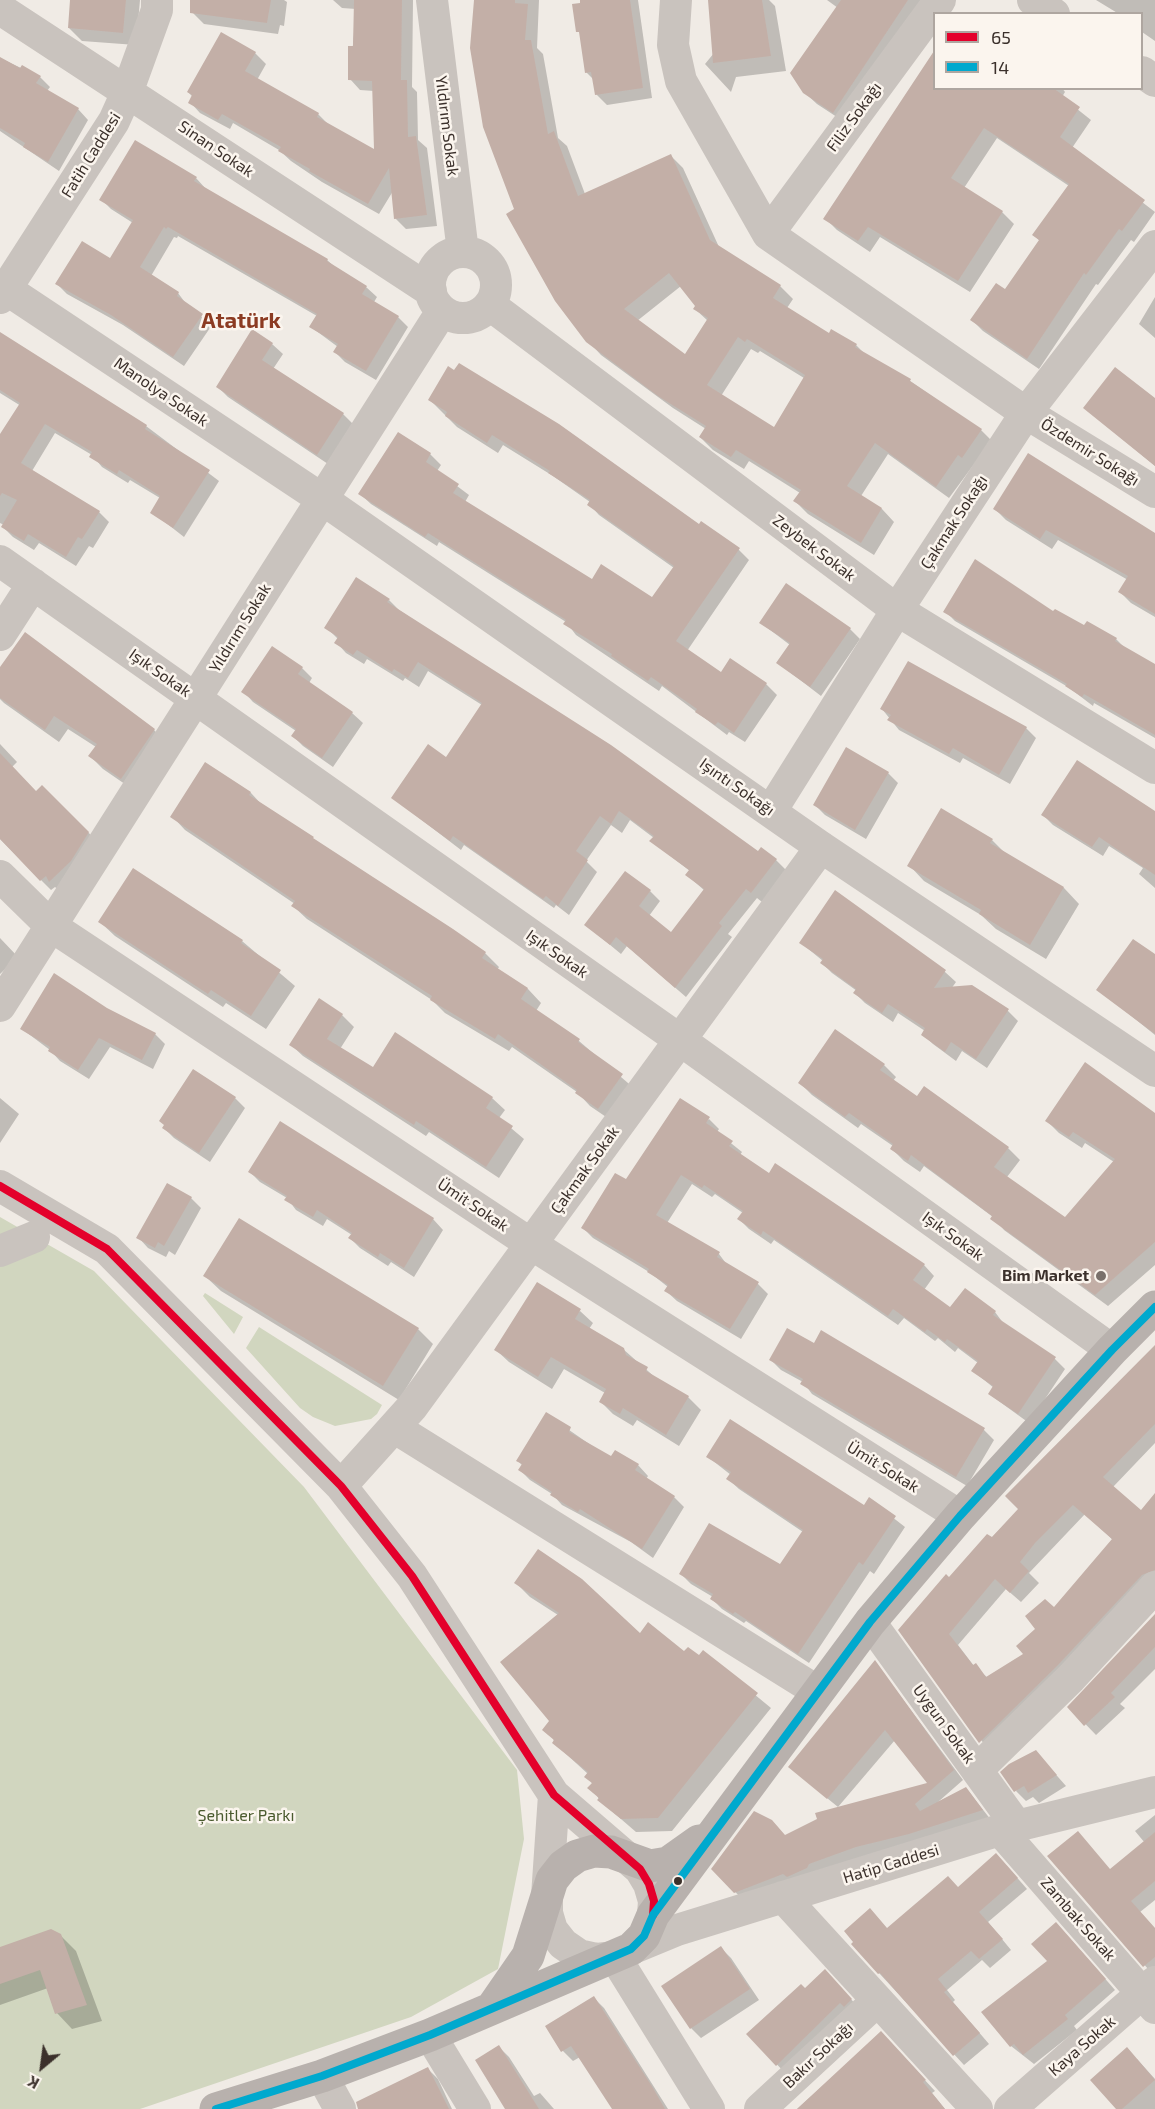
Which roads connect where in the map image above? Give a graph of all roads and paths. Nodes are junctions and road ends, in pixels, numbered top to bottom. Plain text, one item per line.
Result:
1 (157, 0) edge
2 (432, 0) edge
3 (676, 0) edge
4 (940, 0) edge
5 (1033, 0) edge
6 (0, 9) edge
7 (1051, 12) edge
8 (128, 90) junction
9 (768, 234) junction
10 (463, 252) junction
11 (1152, 255) edge
12 (2, 291) edge
13 (436, 301) junction
14 (490, 305) junction
15 (1026, 413) junction
16 (1155, 492) edge
17 (321, 499) junction
18 (0, 561) edge
19 (33, 584) junction
20 (897, 610) junction
21 (0, 635) edge
22 (195, 698) junction
23 (1155, 768) edge
24 (771, 811) junction
25 (821, 847) junction
26 (0, 876) edge
27 (51, 926) junction
28 (0, 1006) edge
29 (680, 1041) junction
30 (1155, 1071) edge
31 (0, 1186) edge
32 (34, 1237) dead end
33 (531, 1244) junction
34 (0, 1251) edge
35 (1155, 1307) edge
36 (1112, 1350) junction
37 (395, 1428) junction
38 (341, 1486) junction
39 (960, 1516) junction
40 (1155, 1587) edge
41 (870, 1622) junction
42 (817, 1691) junction
43 (977, 1770) junction
44 (1155, 1792) edge
45 (554, 1795) junction
46 (1009, 1828) junction
47 (715, 1830) junction
48 (627, 1858) junction
49 (547, 1896) junction
50 (783, 1897) junction
51 (653, 1915) junction
52 (623, 1953) junction
53 (1151, 1995) edge
54 (877, 2001) junction
55 (492, 2008) junction
56 (430, 2035) junction
57 (322, 2076) junction
58 (216, 2109) edge
59 (340, 2109) edge
60 (475, 2109) edge
61 (709, 2109) edge
62 (760, 2109) edge
63 (977, 2109) edge
64 (1010, 2109) edge

1 - 8 street, Fatih Caddesi
2 - 10 street, Yıldırım Sokak
3 - 9 street
4 - 9 street, Filiz Sokağı
5 - 7 street
6 - 8 street, Sinan Sokak
8 - 12 street, Fatih Caddesi
8 - 13 street, Sinan Sokak
9 - 15 street, Özdemir Sokağı
10 - 13 street
10 - 14 street
11 - 15 street, Çakmak Sokağı
12 - 17 street, Manolya Sokak
13 - 14 street
13 - 17 street, Yıldırım Sokak
14 - 20 street, Zeybek Sokak
15 - 16 street, Özdemir Sokağı
15 - 20 street, Çakmak Sokağı
17 - 22 street, Yıldırım Sokak
17 - 24 street, Işıntı Sokağı
18 - 19 street, Işık Sokak
19 - 21 street
19 - 22 street, Işık Sokak
20 - 23 street, Zeybek Sokak
20 - 24 street, Çakmak Sokağı
22 - 27 street, Yıldırım Sokak
22 - 29 street, Işık Sokak
24 - 25 street, Işıntı Sokağı
25 - 29 street, Çakmak Sokak
25 - 30 street, Işıntı Sokağı
26 - 27 street, Ümit Sokak
27 - 28 street, Yıldırım Sokak
27 - 33 street, Ümit Sokak
29 - 33 street, Çakmak Sokak
29 - 36 street, Işık Sokak
31 - 38 street
32 - 34 street
33 - 37 street, Çakmak Sokak
33 - 39 street, Ümit Sokak
35 - 36 main road
36 - 39 main road
37 - 38 street, Çakmak Sokak
37 - 42 street
38 - 45 street
39 - 41 main road
40 - 43 street
41 - 42 main road
41 - 43 street, Uygun Sokak
42 - 47 main road
43 - 46 street, Uygun Sokak
44 - 46 street, Hatip Caddesi
45 - 48 street
45 - 49 street
46 - 50 street, Hatip Caddesi
46 - 53 street, Zambak Sokak
47 - 48 main road
47 - 51 main road
48 - 49 main road
48 - 51 street
49 - 52 street
49 - 55 main road
50 - 52 street, Hatip Caddesi
50 - 54 street
51 - 52 main road
52 - 55 main road
52 - 61 street
53 - 64 street, Kaya Sokak
54 - 62 street, Bakır Sokağı
54 - 63 street
55 - 56 main road
56 - 57 main road
56 - 60 street
57 - 58 main road
57 - 59 street

